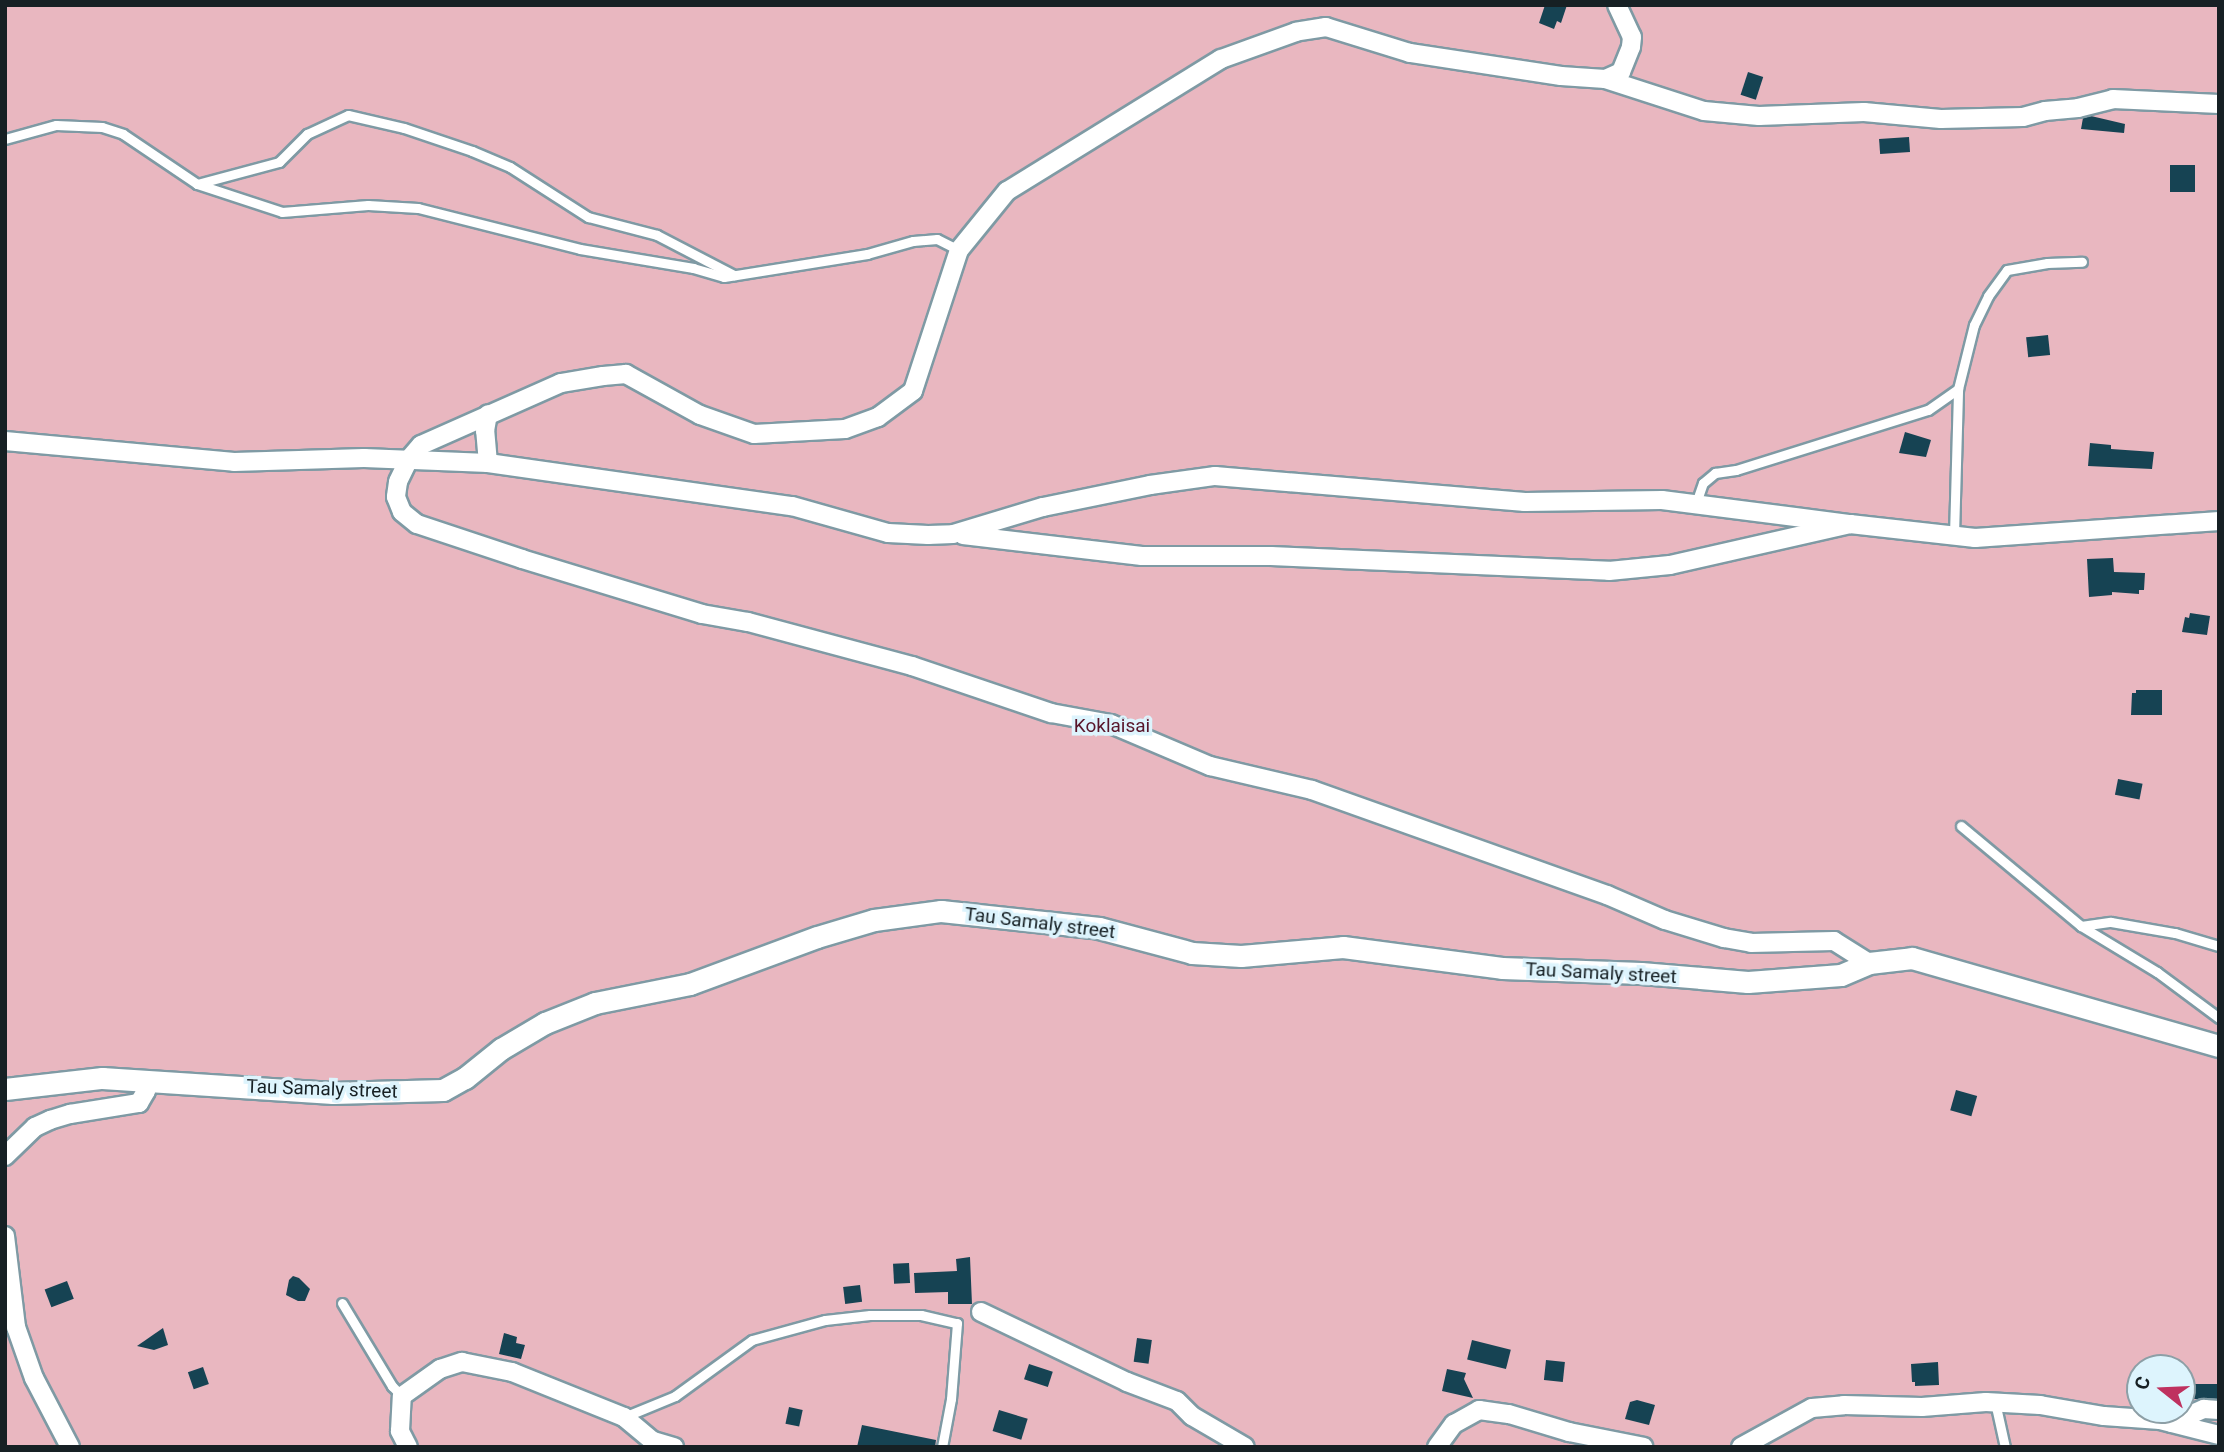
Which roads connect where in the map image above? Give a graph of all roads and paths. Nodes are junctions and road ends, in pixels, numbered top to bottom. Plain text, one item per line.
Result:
1 (1617, 5) edge
2 (1605, 79) junction
3 (2219, 104) edge
4 (5, 139) edge
5 (197, 184) junction
6 (959, 250) junction
7 (2082, 262) dead end
8 (734, 275) junction
9 (1958, 390) junction
10 (488, 414) junction
11 (5, 441) edge
12 (409, 459) junction
13 (488, 463) junction
14 (1696, 503) junction
15 (2219, 521) edge
16 (1850, 524) junction
17 (953, 534) junction
18 (1954, 536) junction
19 (1961, 826) dead end
20 (2081, 926) junction
21 (2219, 946) edge
22 (1869, 962) junction
23 (2219, 1018) edge
24 (2219, 1046) edge
25 (143, 1080) junction
26 (5, 1089) edge
27 (5, 1156) edge
28 (5, 1236) edge
29 (342, 1303) dead end
30 (9, 1309) edge
31 (981, 1312) dead end
32 (401, 1396) junction
33 (1995, 1402) junction
34 (2219, 1410) edge
35 (624, 1417) junction
36 (2126, 1418) edge
37 (2196, 1420) joint
38 (2219, 1435) edge
39 (70, 1447) edge
40 (408, 1447) edge
41 (674, 1447) edge
42 (942, 1447) edge
43 (1245, 1447) edge
44 (1437, 1447) edge
45 (1644, 1447) edge
46 (1741, 1447) edge
47 (2005, 1447) edge

1 - 2 street
2 - 3 street
2 - 6 street
4 - 5 lane
5 - 8 lane
5 - 8 lane
6 - 8 lane
6 - 10 street
7 - 9 lane
9 - 14 lane
9 - 18 lane
10 - 12 street
10 - 13 street
11 - 12 street
12 - 13 street
12 - 22 street
13 - 17 street
14 - 16 street
14 - 17 street
15 - 18 street
16 - 17 street
16 - 18 street
19 - 20 lane
20 - 21 lane
20 - 23 lane
22 - 24 street, Tau Samaly street
22 - 25 street, Tau Samaly street
25 - 26 street, Tau Samaly street
25 - 27 street
28 - 30 street
29 - 32 lane
30 - 39 street
31 - 43 street
32 - 35 street
32 - 40 street
33 - 36 street
33 - 46 street
33 - 47 lane
34 - 37 street
35 - 41 street
35 - 42 lane
37 - 38 street
44 - 45 street

